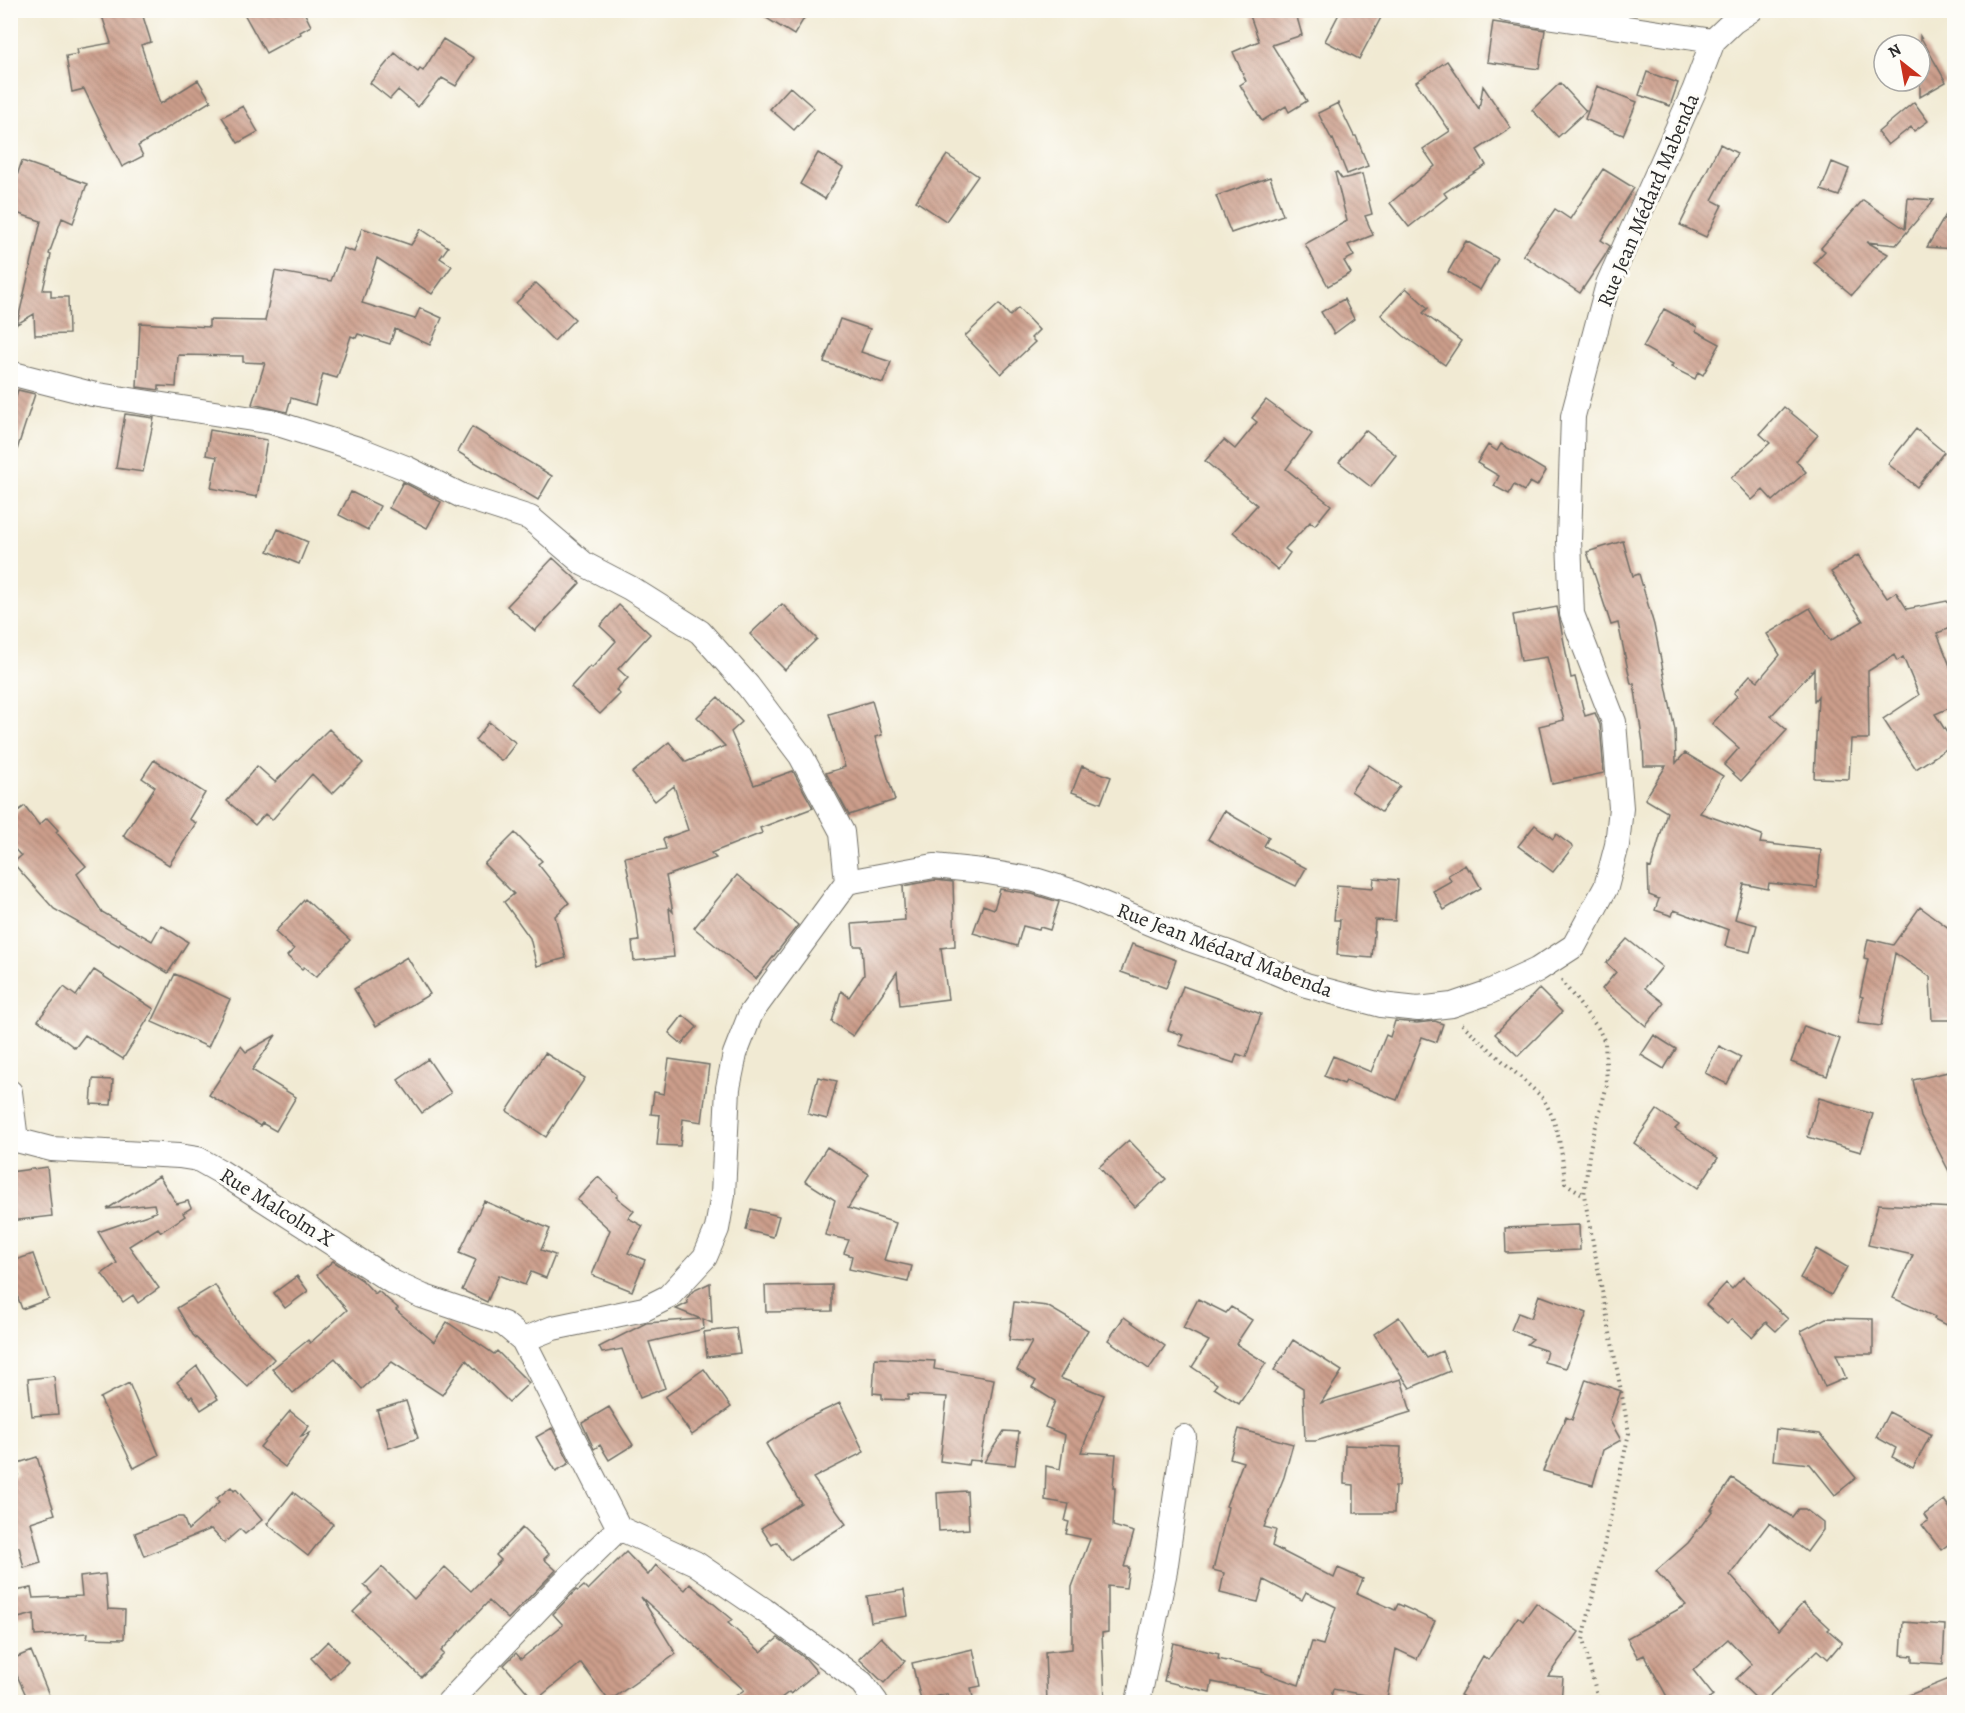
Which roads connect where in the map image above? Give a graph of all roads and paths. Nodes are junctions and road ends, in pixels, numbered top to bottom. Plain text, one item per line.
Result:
1 (1507, 10) edge
2 (1751, 10) edge
3 (1713, 41) junction
4 (10, 373) edge
5 (847, 882) junction
6 (1557, 970) dead end
7 (1456, 1018) dead end
8 (10, 1092) edge
9 (13, 1141) edge
10 (1584, 1195) junction
11 (523, 1340) junction
12 (1184, 1437) dead end
13 (618, 1528) junction
14 (449, 1702) edge
15 (876, 1702) edge
16 (1138, 1702) edge
17 (1597, 1702) edge

1 - 3 street
2 - 3 street, Rue Jean Médard Mabenda
3 - 5 street, Rue Jean Médard Mabenda
4 - 5 street
5 - 11 street
6 - 10 path
7 - 10 path
8 - 9 street
9 - 11 street, Rue Malcolm X
10 - 17 path
11 - 13 street
12 - 16 street
13 - 14 street
13 - 15 street

